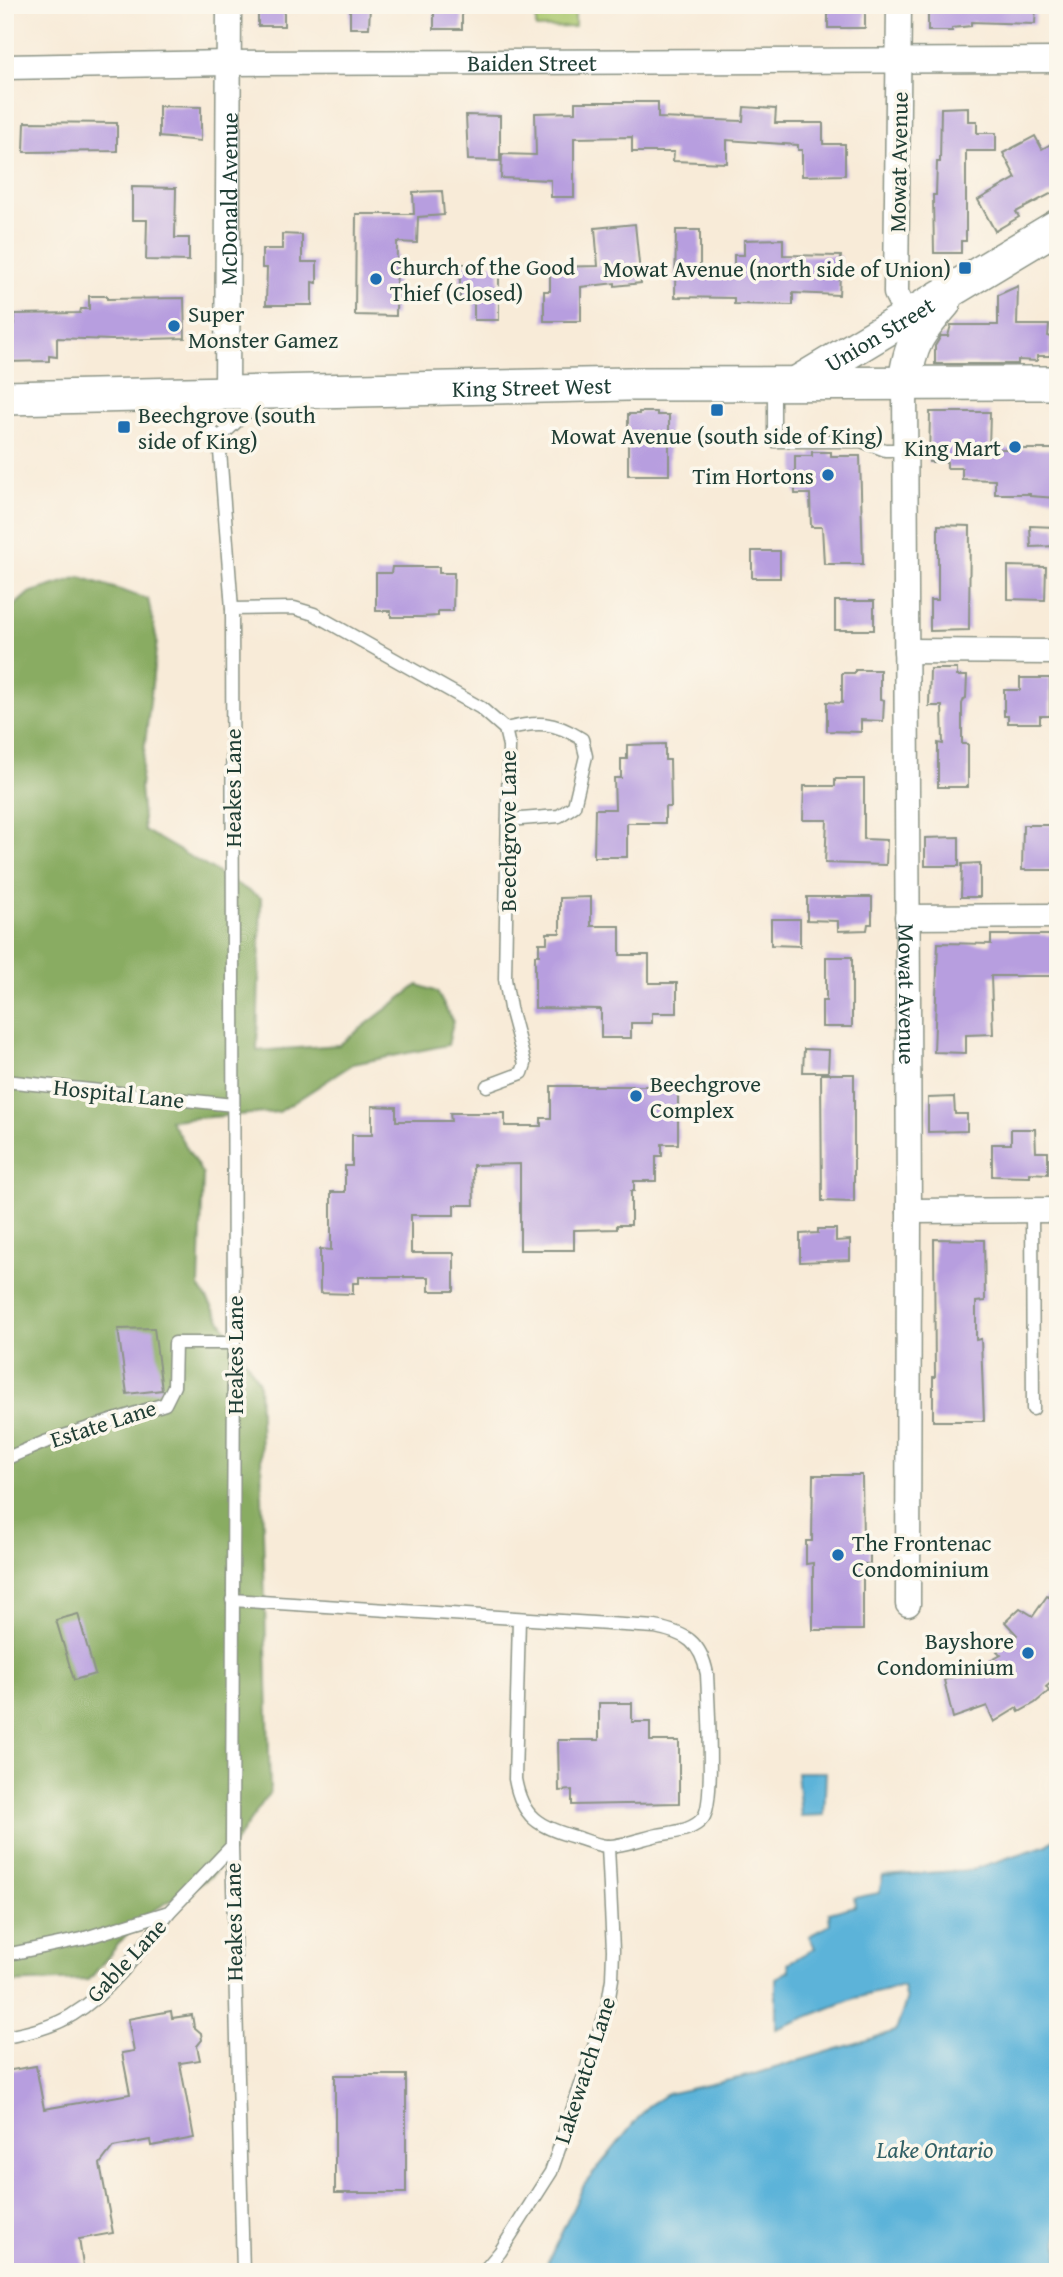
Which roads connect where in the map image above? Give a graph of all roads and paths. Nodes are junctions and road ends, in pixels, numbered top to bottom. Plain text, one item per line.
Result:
1 (229, 5) edge
2 (898, 5) edge
3 (899, 60) junction
4 (1058, 60) edge
5 (229, 63) junction
6 (5, 67) edge
7 (1058, 226) edge
8 (962, 283) junction
9 (907, 316) junction
10 (786, 383) junction
11 (905, 383) junction
12 (1058, 383) edge
13 (268, 392) junction
14 (227, 393) junction
15 (159, 395) junction
16 (5, 398) edge
17 (219, 438) junction
18 (905, 450) junction
19 (232, 609) junction
20 (906, 651) junction
21 (1058, 652) edge
22 (505, 729) junction
23 (508, 820) junction
24 (1058, 916) edge
25 (907, 917) junction
26 (5, 1081) edge
27 (487, 1086) dead end
28 (233, 1105) junction
29 (1032, 1210) junction
30 (1058, 1210) edge
31 (909, 1211) junction
32 (234, 1343) junction
33 (1033, 1409) dead end
34 (5, 1459) edge
35 (232, 1600) junction
36 (908, 1604) dead end
37 (519, 1619) junction
38 (232, 1846) junction
39 (608, 1846) junction
40 (169, 1912) junction
41 (5, 1955) edge
42 (5, 2037) edge
43 (243, 2272) edge
44 (482, 2272) edge

1 - 5 street, McDonald Avenue
2 - 3 street, Mowat Avenue
3 - 4 street, Baiden Street
3 - 5 street, Baiden Street
3 - 9 street, Mowat Avenue
5 - 6 street, Baiden Street
5 - 14 street, McDonald Avenue
7 - 8 main road, Union Street
8 - 9 main road, Union Street
8 - 11 main road, Union Street
9 - 10 main road, Union Street
10 - 11 main road, King Street West
10 - 13 main road, King Street West
10 - 18 lane
11 - 12 main road, King Street West
11 - 18 street, Mowat Avenue
13 - 14 main road, King Street West
13 - 17 lane
14 - 15 main road, King Street West
15 - 16 main road, King Street West
15 - 17 lane
17 - 19 lane, Heakes Lane
18 - 20 street, Mowat Avenue
19 - 22 lane, Beechgrove Lane
19 - 28 lane, Heakes Lane
20 - 21 street
20 - 25 street, Mowat Avenue
22 - 23 lane, Beechgrove Lane
22 - 23 lane
23 - 27 lane, Beechgrove Lane
24 - 25 street
25 - 31 street, Mowat Avenue
26 - 28 lane, Hospital Lane
28 - 32 lane, Heakes Lane
29 - 30 street
29 - 31 street
29 - 33 lane
31 - 36 street, Mowat Avenue
32 - 34 lane, Estate Lane
32 - 35 lane, Heakes Lane
35 - 37 lane
35 - 38 lane, Heakes Lane
37 - 39 lane
37 - 39 lane
38 - 40 lane, Gable Lane
38 - 43 lane, Heakes Lane
39 - 44 lane, Lakewatch Lane
40 - 41 lane
40 - 42 lane, Gable Lane

